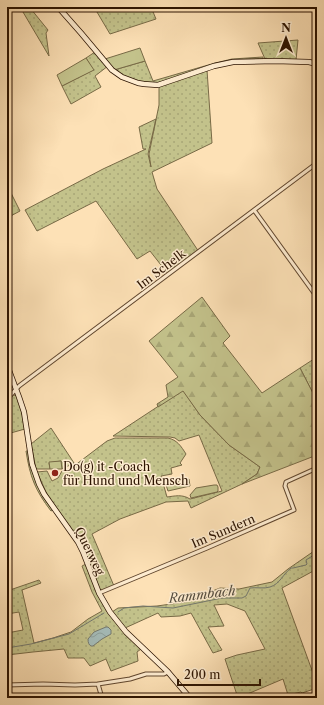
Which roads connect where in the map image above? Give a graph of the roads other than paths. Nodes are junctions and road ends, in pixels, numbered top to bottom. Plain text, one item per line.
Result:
1 (58, 7) edge
2 (317, 64) edge
3 (317, 163) edge
4 (254, 210) junction
5 (317, 297) edge
6 (7, 365) edge
7 (16, 389) junction
8 (7, 399) edge
9 (317, 468) edge
10 (99, 593) junction
11 (168, 672) junction
12 (98, 684) junction
13 (7, 685) edge
14 (102, 698) edge
15 (190, 698) edge

1 - 2 street
3 - 4 street, Im Schelk
4 - 5 street
4 - 7 street, Im Schelk
6 - 7 street, Querweg
7 - 8 street, Im Schelk
7 - 10 street, Querweg
9 - 10 street, Im Sundern
10 - 11 street, Querweg
11 - 12 street
11 - 15 street, Querweg
12 - 13 street
12 - 14 street

